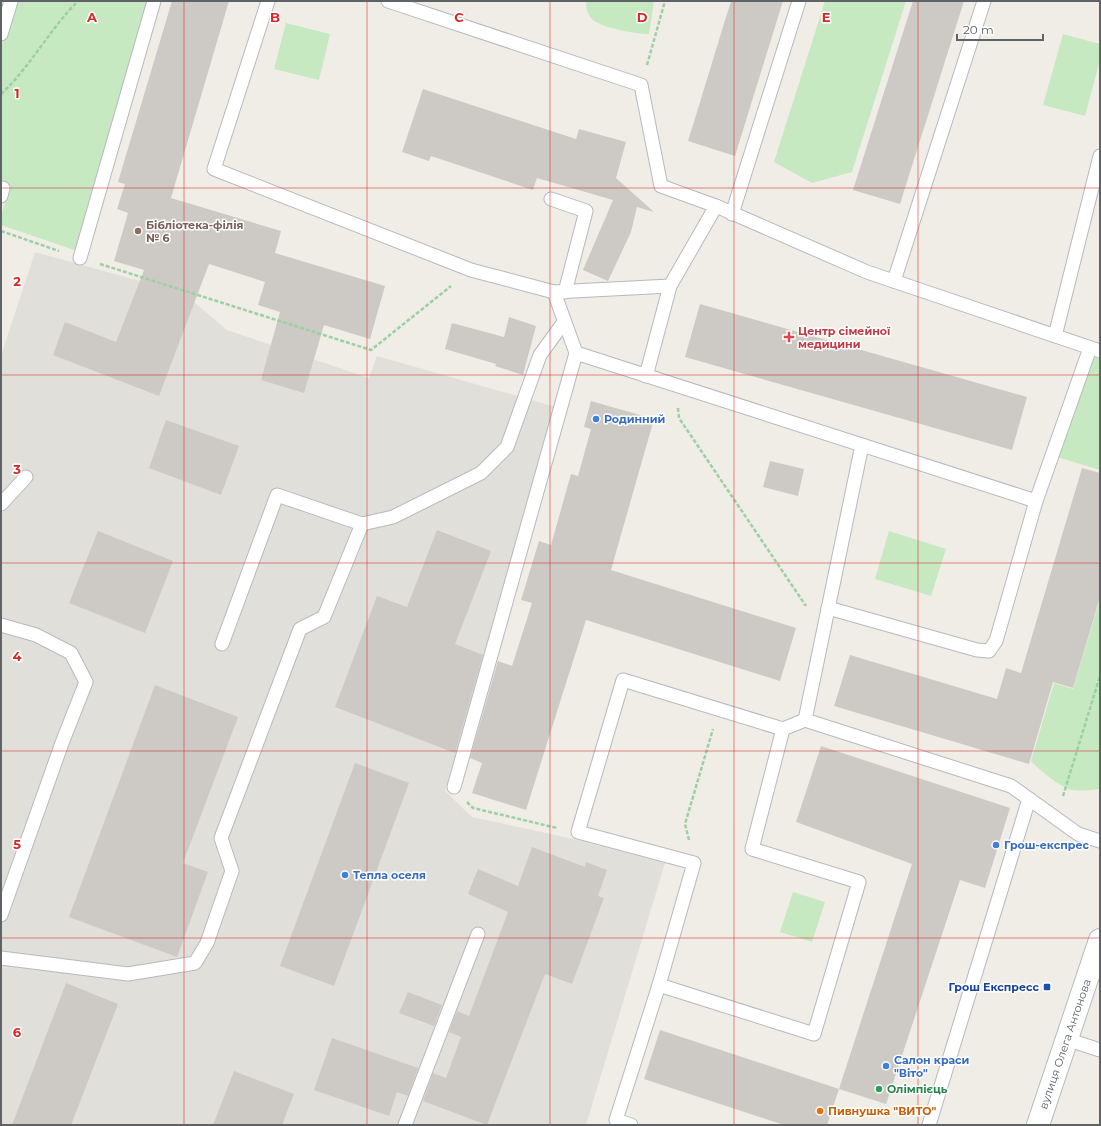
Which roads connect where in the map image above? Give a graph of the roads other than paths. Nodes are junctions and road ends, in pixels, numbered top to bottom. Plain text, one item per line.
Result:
1 (11, 1) edge
2 (154, 1) edge
3 (268, 1) edge
4 (388, 1) edge
5 (799, 1) edge
6 (984, 1) edge
7 (1, 34) edge
8 (1100, 156) edge
9 (1, 188) edge
10 (1, 196) edge
11 (551, 199) dead end
12 (716, 206) junction
13 (732, 214) junction
14 (80, 258) road end
15 (894, 281) junction
16 (670, 286) junction
17 (560, 292) junction
18 (564, 322) junction
19 (1055, 336) junction
20 (1095, 350) edge
21 (576, 353) junction
22 (646, 376) junction
23 (862, 445) junction
24 (26, 477) dead end
25 (1036, 501) junction
26 (1, 504) edge
27 (362, 524) junction
28 (828, 608) junction
29 (1, 625) edge
30 (222, 644) dead end
31 (805, 720) junction
32 (783, 729) junction
33 (454, 787) road end
34 (1029, 799) junction
35 (1100, 840) edge
36 (1, 915) edge
37 (478, 934) dead end
38 (1100, 940) edge
39 (1, 958) edge
40 (659, 985) junction
41 (1066, 1039) junction
42 (1100, 1050) edge
43 (616, 1123) edge
44 (405, 1125) edge
45 (631, 1125) edge
46 (929, 1125) edge
47 (1038, 1125) edge

1 - 7 lane
2 - 14 lane
3 - 17 lane
4 - 12 lane
5 - 13 lane
6 - 15 lane
8 - 19 lane
9 - 10 lane
11 - 17 lane
12 - 13 lane
12 - 16 lane
13 - 15 lane
15 - 19 lane
16 - 17 lane
16 - 22 lane
17 - 18 lane
18 - 21 lane
18 - 27 lane
19 - 20 lane
20 - 25 lane
21 - 22 lane
21 - 33 lane
22 - 23 lane
23 - 25 lane
23 - 28 lane
24 - 26 lane
25 - 28 lane
27 - 30 lane
27 - 39 lane
28 - 31 lane
29 - 36 lane
31 - 32 lane
31 - 34 lane
32 - 40 lane
32 - 40 lane
34 - 35 lane
34 - 46 lane
37 - 44 lane
38 - 41 street, вулиця Олега Антонова
40 - 43 lane
41 - 42 lane
41 - 47 street, вулиця Олега Антонова
43 - 45 lane

